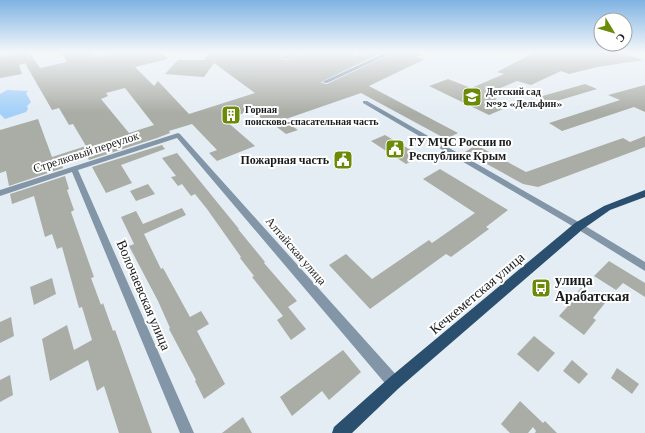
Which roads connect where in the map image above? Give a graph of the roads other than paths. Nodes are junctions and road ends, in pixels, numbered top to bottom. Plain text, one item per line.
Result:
1 (347, 72) edge
2 (325, 82) dead end
3 (366, 102) dead end
4 (178, 135) joint
5 (74, 169) junction
6 (0, 193) edge
7 (645, 193) edge
8 (578, 226) junction
9 (645, 267) edge
10 (394, 384) junction
11 (187, 433) edge
12 (340, 433) edge

1 - 2 street
3 - 8 street
4 - 5 street, Стрелковый переулок
4 - 10 street, Алтайская улица
5 - 6 street, Стрелковый переулок
5 - 11 street, Волочаевская улица
7 - 8 main road, Кечкеметская улица
8 - 9 street
8 - 10 main road, Кечкеметская улица
10 - 12 main road, Кечкеметская улица

